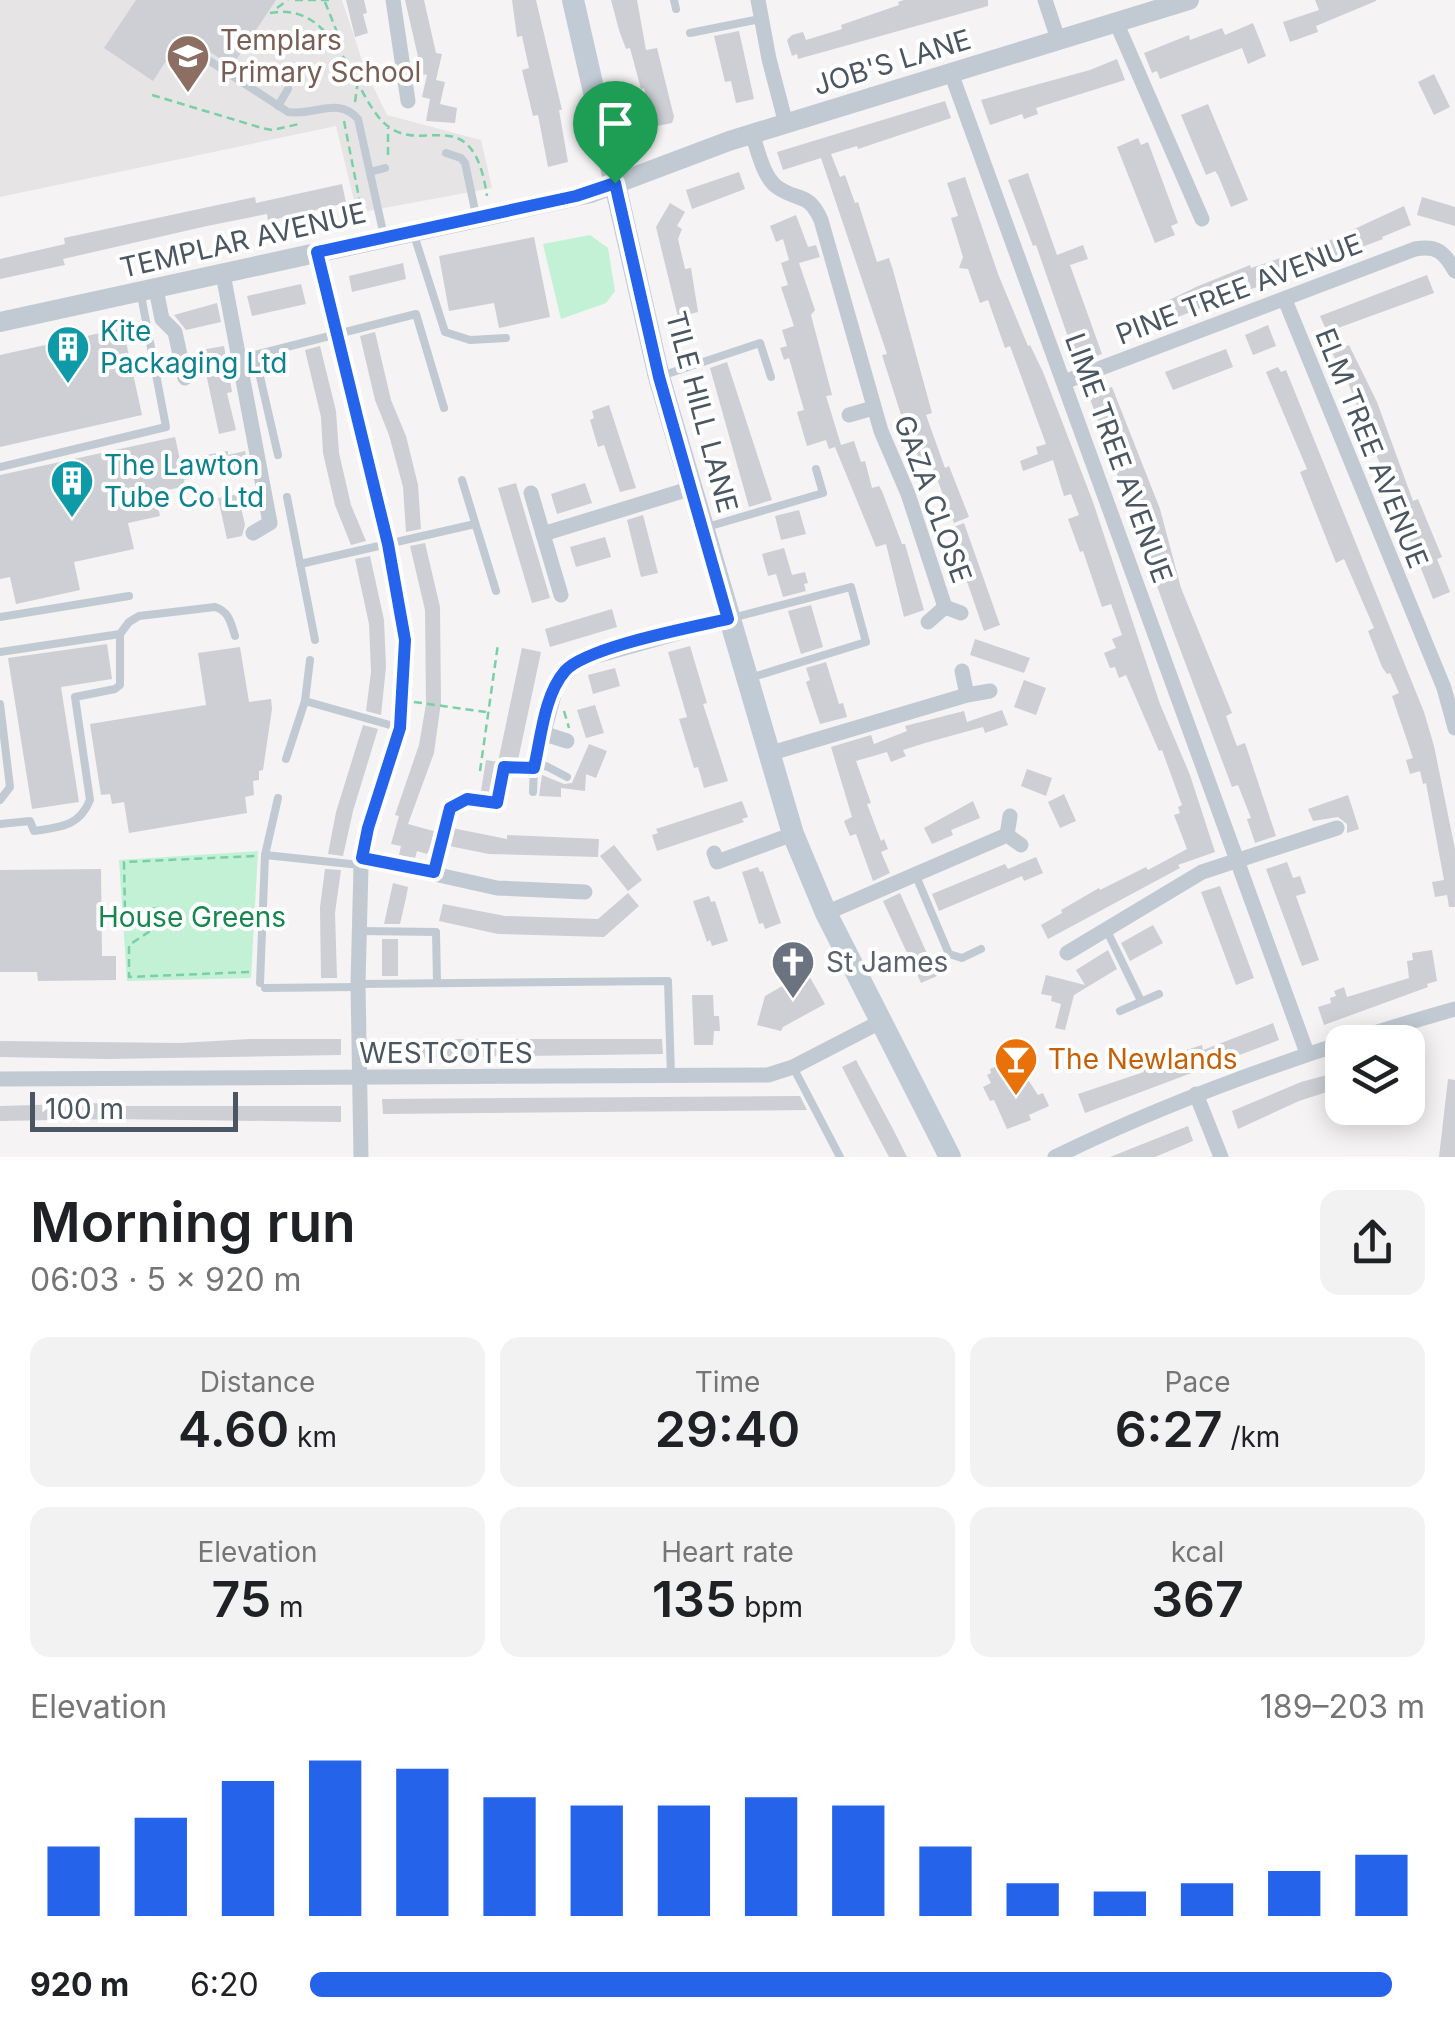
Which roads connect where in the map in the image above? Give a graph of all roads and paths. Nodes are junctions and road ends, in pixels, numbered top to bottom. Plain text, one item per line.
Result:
1 (288, 0) edge
2 (295, 0) edge
3 (333, 0) edge
4 (393, 0) edge
5 (573, 0) edge
6 (758, 0) edge
7 (1046, 0) edge
8 (1189, 0) edge
9 (325, 1) edge
10 (304, 7) dead end
11 (760, 20) junction
12 (1116, 22) junction
13 (329, 24) dead end
14 (690, 33) dead end
15 (337, 34) junction
16 (1058, 40) junction
17 (196, 52) dead end
18 (257, 72) dead end
19 (951, 72) junction
20 (248, 86) junction
21 (288, 89) dead end
22 (152, 94) dead end
23 (355, 101) dead end
24 (408, 101) dead end
25 (368, 105) junction
26 (278, 106) junction
27 (337, 117) dead end
28 (344, 120) dead end
29 (304, 123) dead end
30 (786, 124) junction
31 (388, 127) junction
32 (752, 134) junction
33 (446, 154) dead end
34 (387, 168) joint
35 (370, 172) junction
36 (615, 183) junction
37 (487, 196) dead end
38 (476, 217) junction
39 (1202, 220) dead end
40 (413, 230) junction
41 (384, 236) junction
42 (317, 252) junction
43 (1455, 271) edge
44 (223, 274) junction
45 (148, 291) junction
46 (1285, 300) junction
47 (0, 322) edge
48 (337, 334) junction
49 (506, 338) dead end
50 (659, 377) junction
51 (771, 377) dead end
52 (185, 378) dead end
53 (1064, 382) junction
54 (444, 408) dead end
55 (874, 408) junction
56 (849, 415) dead end
57 (278, 456) dead end
58 (0, 467) edge
59 (816, 469) dead end
60 (462, 480) dead end
61 (264, 482) junction
62 (245, 484) dead end
63 (689, 489) junction
64 (531, 493) dead end
65 (287, 497) dead end
66 (475, 524) junction
67 (701, 528) junction
68 (253, 533) dead end
69 (543, 534) junction
70 (388, 544) junction
71 (300, 564) junction
72 (496, 592) dead end
73 (561, 595) dead end
74 (129, 596) dead end
75 (945, 607) junction
76 (962, 613) dead end
77 (0, 617) edge
78 (728, 619) junction
79 (928, 622) dead end
80 (120, 634) junction
81 (235, 636) dead end
82 (314, 640) dead end
83 (498, 644) dead end
84 (0, 652) edge
85 (310, 660) dead end
86 (962, 671) dead end
87 (745, 680) junction
88 (1450, 686) edge
89 (990, 692) dead end
90 (967, 695) junction
91 (306, 701) junction
92 (403, 701) junction
93 (0, 704) edge
94 (487, 712) junction
95 (400, 728) junction
96 (1455, 728) edge
97 (542, 733) junction
98 (566, 741) dead end
99 (768, 754) junction
100 (286, 759) dead end
101 (534, 768) junction
102 (480, 771) dead end
103 (567, 776) dead end
104 (533, 792) dead end
105 (278, 798) dead end
106 (0, 800) edge
107 (497, 803) joint
108 (1010, 816) dead end
109 (0, 824) edge
110 (1337, 828) dead end
111 (445, 830) joint
112 (793, 834) junction
113 (1007, 835) junction
114 (1022, 845) dead end
115 (714, 853) dead end
116 (265, 856) junction
117 (1238, 860) junction
118 (362, 862) junction
119 (434, 872) junction
120 (914, 873) junction
121 (586, 892) dead end
122 (826, 913) junction
123 (360, 931) junction
124 (1107, 931) junction
125 (981, 949) dead end
126 (1066, 954) dead end
127 (249, 974) dead end
128 (437, 982) junction
129 (358, 986) junction
130 (1158, 994) dead end
131 (1141, 1001) junction
132 (1455, 1009) edge
133 (1120, 1011) dead end
134 (880, 1022) junction
135 (1307, 1052) junction
136 (793, 1067) junction
137 (671, 1076) junction
138 (360, 1078) junction
139 (0, 1079) edge
140 (1196, 1094) junction
141 (361, 1157) edge
142 (840, 1157) edge
143 (950, 1157) edge
144 (1055, 1157) edge
145 (1222, 1157) edge

1 - 10 path
2 - 9 path
3 - 9 path
4 - 24 street
5 - 36 main road, TILE HILL LANE
6 - 11 street
7 - 16 street
8 - 12 street, JOB'S LANE
9 - 15 path
11 - 14 lane
11 - 30 street
12 - 16 street, JOB'S LANE
12 - 39 street
13 - 15 path
15 - 25 path
16 - 19 street, JOB'S LANE
17 - 20 lane
18 - 20 lane
19 - 30 street, JOB'S LANE
19 - 53 street, LIME TREE AVENUE
20 - 26 lane
21 - 26 lane
22 - 29 path
23 - 25 path
25 - 31 path
26 - 35 lane
27 - 28 path
30 - 32 street, JOB'S LANE
31 - 34 path
31 - 37 path
32 - 36 street, JOB'S LANE
32 - 55 street, GAZA CLOSE
33 - 38 lane
34 - 35 lane
35 - 41 lane
36 - 38 street, TEMPLAR AVENUE
36 - 50 main road, TILE HILL LANE
38 - 40 street, TEMPLAR AVENUE
40 - 41 street, TEMPLAR AVENUE
40 - 49 lane
41 - 42 street, TEMPLAR AVENUE
42 - 44 street, TEMPLAR AVENUE
42 - 48 street
43 - 46 street, PINE TREE AVENUE
44 - 45 street, TEMPLAR AVENUE
44 - 61 street
45 - 47 street, TEMPLAR AVENUE
45 - 52 street
45 - 58 lane
46 - 53 street, PINE TREE AVENUE
46 - 88 street, ELM TREE AVENUE
48 - 54 lane
48 - 57 lane
48 - 70 street
50 - 51 lane
50 - 63 main road, TILE HILL LANE
53 - 117 street, LIME TREE AVENUE
55 - 56 street, GAZA CLOSE
55 - 75 street, GAZA CLOSE
59 - 67 lane
60 - 66 lane
61 - 62 street
61 - 68 street
63 - 67 main road, TILE HILL LANE
63 - 69 street
64 - 69 street
65 - 71 lane
66 - 70 lane
66 - 72 lane
67 - 78 main road, TILE HILL LANE
69 - 73 street
70 - 71 lane
70 - 92 street
71 - 82 lane
74 - 77 lane
75 - 76 street, GAZA CLOSE
75 - 79 street, GAZA CLOSE
78 - 87 main road, TILE HILL LANE
78 - 87 lane
78 - 97 street
80 - 81 lane
80 - 84 lane
80 - 109 lane
83 - 94 path
85 - 91 lane
86 - 90 street
87 - 99 main road, TILE HILL LANE
88 - 96 street, ELM TREE AVENUE
89 - 90 street
90 - 99 street
91 - 95 lane
91 - 100 lane
92 - 94 path
92 - 95 street
93 - 106 lane
94 - 102 path
95 - 118 street
97 - 98 street
97 - 101 street
99 - 112 main road, TILE HILL LANE
101 - 103 lane
101 - 104 lane
101 - 107 lane
105 - 116 lane
107 - 111 path
108 - 113 street
110 - 117 street
111 - 119 lane
112 - 115 street
112 - 122 main road, TILE HILL LANE
113 - 114 street
113 - 120 street
116 - 118 lane
116 - 127 path
116 - 129 lane
117 - 124 street
117 - 135 street, LIME TREE AVENUE
118 - 119 street
118 - 123 street
119 - 121 street
120 - 122 street
120 - 125 lane
122 - 134 main road, TILE HILL LANE
123 - 128 lane
123 - 129 street
124 - 126 street
124 - 131 lane
128 - 129 lane
128 - 137 lane
129 - 138 street
130 - 131 lane
131 - 133 lane
132 - 135 street
134 - 136 street, WESTCOTES
134 - 143 main road, TILE HILL LANE
135 - 140 street
136 - 137 street, WESTCOTES
136 - 142 lane
137 - 138 street, WESTCOTES
138 - 139 street, WESTCOTES
138 - 141 street
140 - 144 street
140 - 145 street

